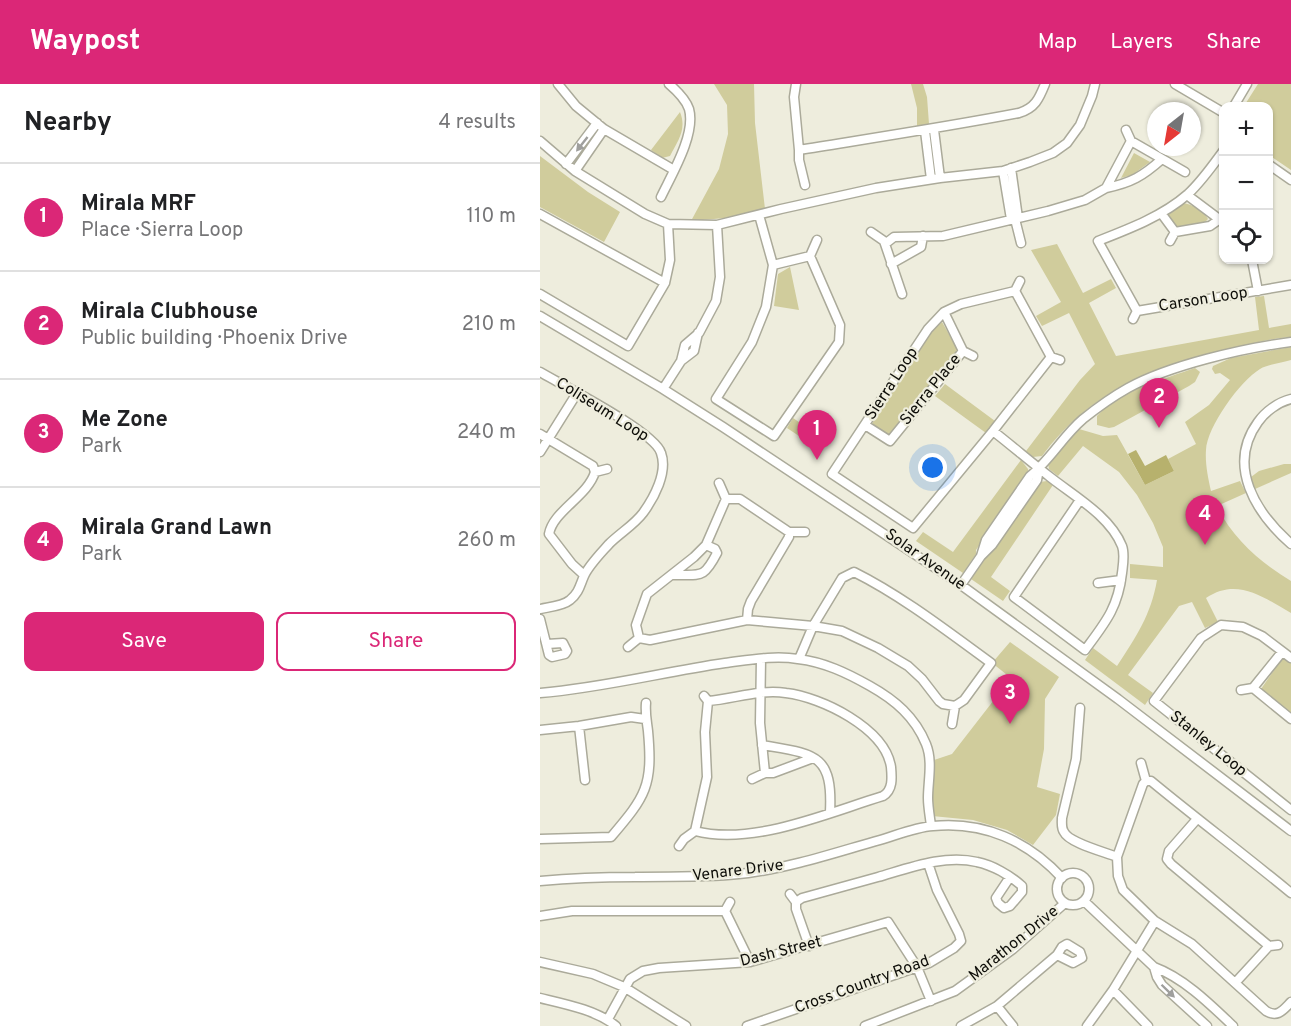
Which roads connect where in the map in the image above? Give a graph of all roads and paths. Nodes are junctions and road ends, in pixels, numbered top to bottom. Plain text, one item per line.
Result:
1 (558, 84) edge
2 (669, 84) edge
3 (796, 84) edge
4 (1045, 84) edge
5 (1095, 84) edge
6 (1175, 84) edge
7 (1247, 84) edge
8 (1236, 102) edge
9 (1219, 110) edge
10 (601, 126) junction
11 (930, 130) junction
12 (1126, 130) dead end
13 (540, 141) edge
14 (1131, 141) junction
15 (799, 150) junction
16 (1220, 156) edge
17 (1162, 159) junction
18 (566, 164) junction
19 (1273, 167) edge
20 (674, 170) junction
21 (1007, 170) junction
22 (575, 171) junction
23 (1185, 172) dead end
24 (935, 178) junction
25 (1291, 180) edge
26 (805, 185) dead end
27 (1106, 188) junction
28 (1187, 195) junction
29 (661, 196) dead end
30 (1161, 213) junction
31 (540, 214) edge
32 (759, 215) junction
33 (1015, 219) junction
34 (1219, 219) edge
35 (1219, 222) edge
36 (668, 224) junction
37 (717, 225) junction
38 (871, 232) dead end
39 (1175, 232) junction
40 (923, 236) junction
41 (817, 240) dead end
42 (1170, 241) dead end
43 (1021, 243) dead end
44 (885, 244) junction
45 (810, 256) junction
46 (891, 264) junction
47 (1253, 264) edge
48 (773, 265) junction
49 (1020, 281) dead end
50 (665, 283) junction
51 (1291, 285) edge
52 (1015, 291) junction
53 (1258, 291) junction
54 (540, 294) edge
55 (902, 294) dead end
56 (944, 312) junction
57 (540, 316) edge
58 (1291, 342) edge
59 (963, 351) junction
60 (974, 356) dead end
61 (540, 372) edge
62 (663, 389) junction
63 (578, 393) junction
64 (1291, 399) edge
65 (865, 425) junction
66 (993, 431) junction
67 (540, 434) edge
68 (549, 438) junction
69 (540, 452) edge
70 (607, 469) dead end
71 (1039, 469) junction
72 (595, 472) junction
73 (718, 483) dead end
74 (726, 499) junction
75 (1080, 500) junction
76 (789, 532) junction
77 (805, 532) dead end
78 (706, 544) junction
79 (1291, 544) edge
80 (584, 575) junction
81 (670, 576) junction
82 (1121, 580) junction
83 (1098, 583) dead end
84 (961, 585) junction
85 (540, 609) edge
86 (540, 619) edge
87 (747, 620) junction
88 (813, 626) junction
89 (639, 638) junction
90 (547, 644) dead end
91 (628, 647) dead end
92 (1282, 652) junction
93 (761, 658) junction
94 (1291, 658) edge
95 (799, 659) junction
96 (1254, 688) junction
97 (1241, 690) dead end
98 (761, 692) junction
99 (540, 693) edge
100 (646, 704) dead end
101 (955, 706) junction
102 (1080, 708) dead end
103 (645, 718) junction
104 (1291, 719) edge
105 (952, 724) dead end
106 (579, 726) junction
107 (540, 730) edge
108 (762, 745) junction
109 (813, 758) junction
110 (1141, 763) dead end
111 (765, 773) junction
112 (752, 779) dead end
113 (585, 780) dead end
114 (1146, 781) junction
115 (1291, 810) edge
116 (830, 812) junction
117 (1197, 819) junction
118 (931, 826) junction
119 (695, 831) junction
120 (1291, 831) edge
121 (540, 840) edge
122 (679, 846) dead end
123 (1117, 857) junction
124 (928, 862) junction
125 (1010, 878) dead end
126 (1062, 878) junction
127 (540, 881) edge
128 (1291, 893) edge
129 (790, 894) dead end
130 (1084, 901) junction
131 (730, 902) dead end
132 (796, 902) junction
133 (1065, 903) junction
134 (725, 911) junction
135 (540, 916) edge
136 (1155, 921) junction
137 (1278, 945) dead end
138 (809, 946) junction
139 (1269, 946) junction
140 (1138, 951) junction
141 (1058, 955) dead end
142 (540, 962) edge
143 (750, 962) junction
144 (917, 967) junction
145 (1154, 967) junction
146 (1235, 983) junction
147 (624, 987) junction
148 (1113, 990) junction
149 (540, 998) edge
150 (931, 1001) junction
151 (1291, 1002) edge
152 (997, 1006) junction
153 (608, 1019) junction
154 (616, 1026) edge
155 (686, 1026) edge
156 (747, 1026) edge
157 (864, 1026) edge
158 (961, 1026) edge
159 (1013, 1026) edge
160 (1086, 1026) edge
161 (1148, 1026) edge
162 (1207, 1026) edge
163 (1233, 1026) edge

1 - 10 street
2 - 20 street
3 - 15 street
4 - 11 street
5 - 21 street
6 - 9 street
7 - 8 street
10 -> 18 street
10 - 20 street
10 - 22 street
11 - 15 street
11 - 24 street
12 - 14 street
13 - 18 street
14 - 17 street
14 - 27 street
15 - 26 street
16 - 28 street, Carson Loop
17 - 23 street
17 - 27 street
18 - 22 street
19 - 25 street
20 - 29 street
21 - 24 street
21 - 33 street
22 - 36 street
24 - 32 street
27 - 33 street
28 - 30 street, Carson Loop
28 - 34 street
30 - 39 street
30 - 53 street, Carson Loop
31 - 50 street
32 - 37 street
32 - 48 street
33 - 40 street
33 - 43 street
35 - 39 street
36 - 37 street
36 - 50 street
37 - 62 street
38 - 44 street
39 - 42 street
40 - 44 street
40 - 46 street
41 - 45 street
44 - 46 street
45 - 48 street
45 - 48 street
46 - 55 street
47 - 53 street
49 - 52 street
50 - 54 street
51 - 53 street, Carson Loop
52 - 56 street, Sierra Loop
52 - 66 street, Sierra Loop
56 - 59 street, Sierra Place
56 - 65 street, Sierra Loop
57 - 62 street, Solar Avenue
58 - 71 street
59 - 60 street
59 - 65 street, Sierra Place
61 - 63 street, Coliseum Loop
62 - 84 street, Solar Avenue
63 - 68 street
63 - 80 street, Coliseum Loop
64 - 79 street
65 - 66 street, Sierra Loop
66 - 71 street
67 - 68 street
68 - 69 street
68 - 72 street
70 - 72 street
71 - 75 street
71 - 84 street
72 - 80 street
73 - 74 street
74 - 76 street
74 - 78 street
75 - 82 street
75 - 82 street
76 - 77 street
76 - 87 street
78 - 81 street
78 - 81 street
80 - 85 street
81 - 89 street
82 - 83 street
84 - 120 street, Solar Avenue
86 - 90 street
87 - 88 street
87 - 89 street
88 - 95 street
88 - 101 street
88 - 101 street
89 - 91 street
92 - 94 street, Stanley Loop
92 - 96 street
92 - 115 street, Stanley Loop
93 - 95 street
93 - 98 street
93 - 99 street
95 - 118 street
96 - 97 street
96 - 104 street
98 - 108 street
98 - 116 street
98 - 119 street
100 - 103 street
101 - 105 street
102 - 123 street
103 - 106 street
103 - 121 street
106 - 107 street
106 - 113 street
108 - 109 street
108 - 111 street
109 - 111 street
109 - 116 street
110 - 114 street
111 - 112 street
114 - 117 street
114 - 123 street
116 - 119 street
117 - 128 street
117 - 139 street
118 - 126 street, Venare Drive
118 - 127 street, Venare Drive
119 - 122 street
123 - 136 street
124 - 125 street
124 - 132 street
124 - 144 street, Cross Country Road
126 - 130 street
126 - 133 street
129 - 132 street
130 - 133 street
130 - 140 street
131 - 134 street
132 - 138 street
133 - 150 street, Marathon Drive
134 - 135 street
134 - 143 street
136 - 140 street
136 - 146 street
137 - 139 street
138 - 143 street, Dash Street
138 - 144 street, Dash Street
139 - 146 street
140 - 145 street
140 - 148 street
141 - 152 street
142 - 147 street
143 - 147 street, Dash Street
144 - 150 street, Dash Street
144 - 156 street, Cross Country Road
145 -> 162 street
145 - 163 street
146 - 151 street
147 - 153 street, Dash Street
147 - 155 street
148 - 160 street
148 - 161 street
149 - 153 street
150 - 157 street, Marathon Drive
152 - 158 street
152 - 159 street
153 - 154 street

